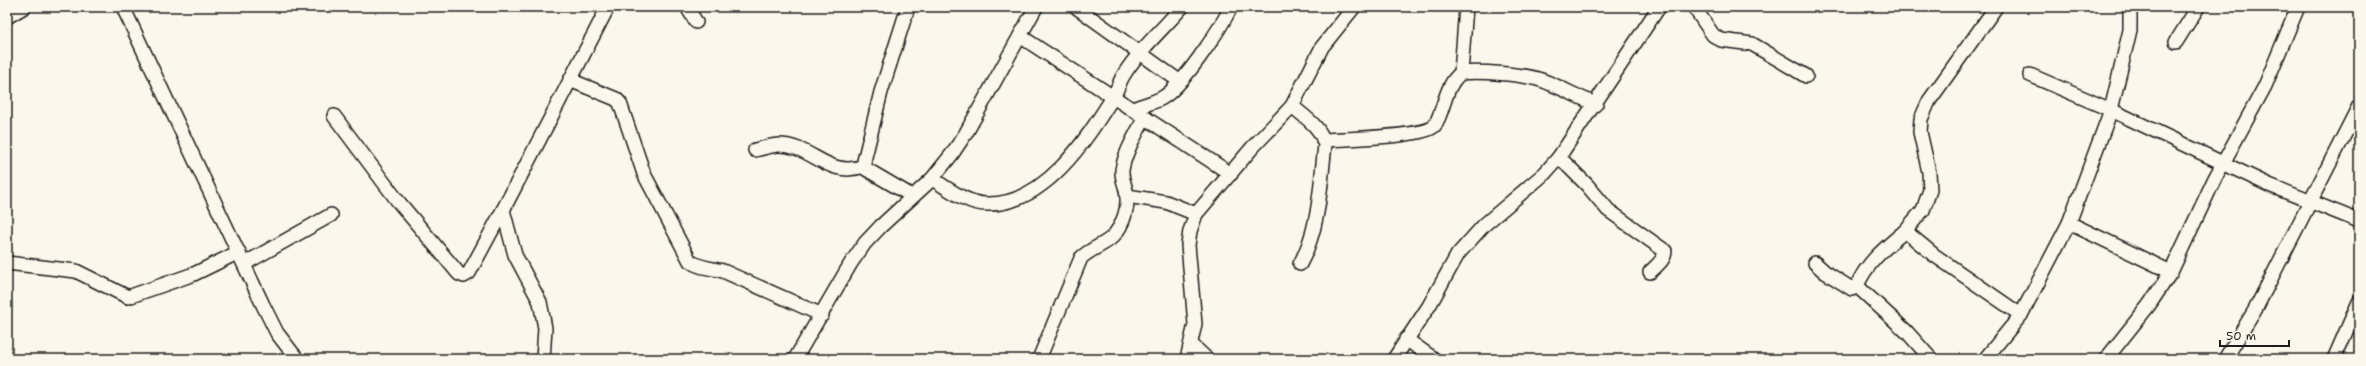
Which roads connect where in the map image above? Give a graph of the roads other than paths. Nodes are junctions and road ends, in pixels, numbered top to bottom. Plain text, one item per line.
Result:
1 (24, 7) edge
2 (123, 7) edge
3 (608, 7) edge
4 (687, 7) edge
5 (908, 7) edge
6 (1036, 7) edge
7 (1076, 7) edge
8 (1182, 7) edge
9 (1231, 7) edge
10 (1354, 7) edge
11 (1466, 7) edge
12 (1694, 7) edge
13 (1996, 7) edge
14 (2130, 7) edge
15 (2198, 7) edge
16 (2298, 7) edge
17 (1651, 10) edge
18 (7, 17) edge
19 (696, 22) dead end
20 (1020, 36) junction
21 (2176, 42) dead end
22 (1140, 52) junction
23 (1461, 73) junction
24 (2030, 75) dead end
25 (1806, 76) dead end
26 (570, 80) junction
27 (1179, 81) junction
28 (1113, 96) junction
29 (1596, 104) junction
30 (1292, 106) junction
31 (2359, 106) edge
32 (1133, 109) junction
33 (2111, 110) junction
34 (334, 116) dead end
35 (1145, 117) junction
36 (1323, 140) junction
37 (754, 150) dead end
38 (1559, 157) junction
39 (2224, 164) junction
40 (864, 166) junction
41 (1230, 174) junction
42 (932, 178) junction
43 (912, 196) junction
44 (1128, 196) junction
45 (2310, 201) junction
46 (503, 210) junction
47 (1196, 214) junction
48 (330, 215) dead end
49 (2359, 221) edge
50 (2069, 223) junction
51 (1905, 231) junction
52 (239, 252) junction
53 (7, 263) edge
54 (1815, 263) dead end
55 (244, 264) junction
56 (1300, 264) dead end
57 (1650, 272) dead end
58 (2170, 272) junction
59 (1857, 286) junction
60 (2359, 302) edge
61 (822, 315) junction
62 (2021, 315) junction
63 (1406, 339) junction
64 (1191, 344) junction
65 (296, 359) edge
66 (543, 359) edge
67 (795, 359) edge
68 (1040, 359) edge
69 (1187, 359) edge
70 (1207, 359) edge
71 (1394, 359) edge
72 (1434, 359) edge
73 (1930, 359) edge
74 (1985, 359) edge
75 (2106, 359) edge
76 (2225, 359) edge
77 (2334, 359) edge

1 - 18 street
2 - 52 street
3 - 26 street
4 - 19 street
5 - 40 street
6 - 20 street
7 - 22 street
8 - 22 street
9 - 27 street
10 - 30 street
11 - 23 street
12 - 25 street
13 - 51 street
14 - 33 street
15 - 21 street
16 - 39 street
17 - 29 street
20 - 28 street
20 - 42 street
22 - 27 street
22 - 28 street
23 - 29 street
23 - 36 street
24 - 33 street
26 - 46 street
26 - 61 street
27 - 32 street
28 - 32 street
28 - 42 street
29 - 38 street
30 - 36 street
30 - 41 street
31 - 45 street
32 - 35 street
33 - 39 street
33 - 50 street
34 - 46 street
35 - 41 street
35 - 44 street
36 - 56 street
37 - 40 street
38 - 57 street
38 - 63 street
39 - 45 street
39 - 58 street
40 - 43 street
41 - 47 street
42 - 43 street
43 - 61 street
44 - 47 street
44 - 68 street
45 - 49 street
45 - 76 street
46 - 66 street
47 - 64 street
48 - 55 street
50 - 58 street
50 - 62 street
51 - 59 street
51 - 62 street
52 - 53 street
52 - 55 street
54 - 59 street
55 - 65 street
58 - 75 street
59 - 73 street
60 - 77 street
61 - 67 street
62 - 74 street
63 - 71 street
63 - 72 street
64 - 69 street
64 - 70 street

